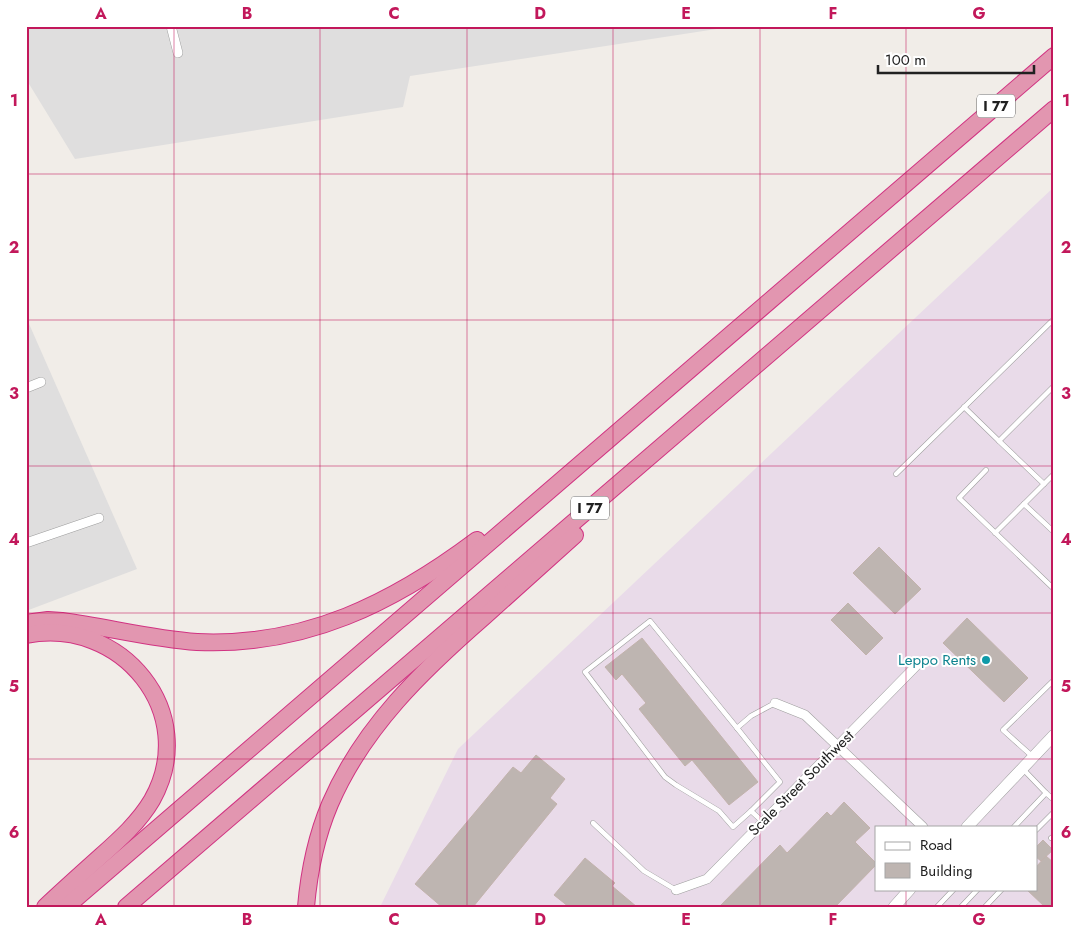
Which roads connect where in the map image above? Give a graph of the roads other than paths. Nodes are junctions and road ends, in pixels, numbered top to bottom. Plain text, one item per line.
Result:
1 (171, 26) edge
2 (178, 53) dead end
3 (1054, 56) edge
4 (1054, 109) edge
5 (1054, 319) edge
6 (777, 347) junction
7 (695, 365) junction
8 (41, 382) dead end
9 (1054, 386) edge
10 (26, 388) edge
11 (964, 407) junction
12 (999, 441) junction
13 (986, 470) dead end
14 (896, 474) dead end
15 (1054, 474) edge
16 (1044, 484) junction
17 (1024, 504) junction
18 (99, 518) dead end
19 (1054, 532) edge
20 (995, 533) junction
21 (26, 543) edge
22 (1054, 589) edge
23 (26, 623) edge
24 (26, 636) edge
25 (917, 665) dead end
26 (1054, 680) edge
27 (775, 703) joint
28 (737, 728) junction
29 (1054, 735) edge
30 (839, 746) junction
31 (1033, 756) junction
32 (1022, 768) junction
33 (1046, 793) junction
34 (1054, 800) edge
35 (751, 811) junction
36 (1054, 812) edge
37 (763, 822) junction
38 (593, 823) dead end
39 (922, 826) edge
40 (968, 826) edge
41 (1015, 826) edge
42 (1038, 828) edge
43 (676, 890) joint
44 (909, 890) edge
45 (953, 890) edge
46 (977, 890) edge
47 (1001, 890) edge
48 (897, 906) edge
49 (45, 907) edge
50 (66, 907) edge
51 (126, 907) edge
52 (306, 907) edge
53 (937, 907) edge
54 (961, 907) edge
55 (984, 907) edge

1 - 2 street
3 - 7 highway, I 77
4 - 6 highway, I 77
5 - 11 lane
6 - 51 highway, I 77
6 - 52 highway
7 - 23 highway
7 - 50 highway, I 77
8 - 10 street
9 - 12 lane
11 - 12 lane
11 - 14 lane
12 - 16 lane
13 - 20 lane
15 - 16 lane
16 - 17 lane
17 - 19 lane
17 - 20 lane
18 - 21 street
20 - 22 lane
24 - 49 highway
25 - 30 street, Scale Street Southwest
26 - 31 lane
27 - 28 lane
27 - 30 street
28 - 35 lane
28 - 35 lane
29 - 31 street
30 - 37 street, Scale Street Southwest
30 - 39 street
31 - 32 street
32 - 33 lane
32 - 40 street
33 - 34 lane
33 - 41 lane
35 - 37 lane
36 - 42 lane
37 - 43 street, Scale Street Southwest
38 - 43 lane
44 - 48 street
45 - 53 lane
46 - 54 lane
47 - 55 lane

